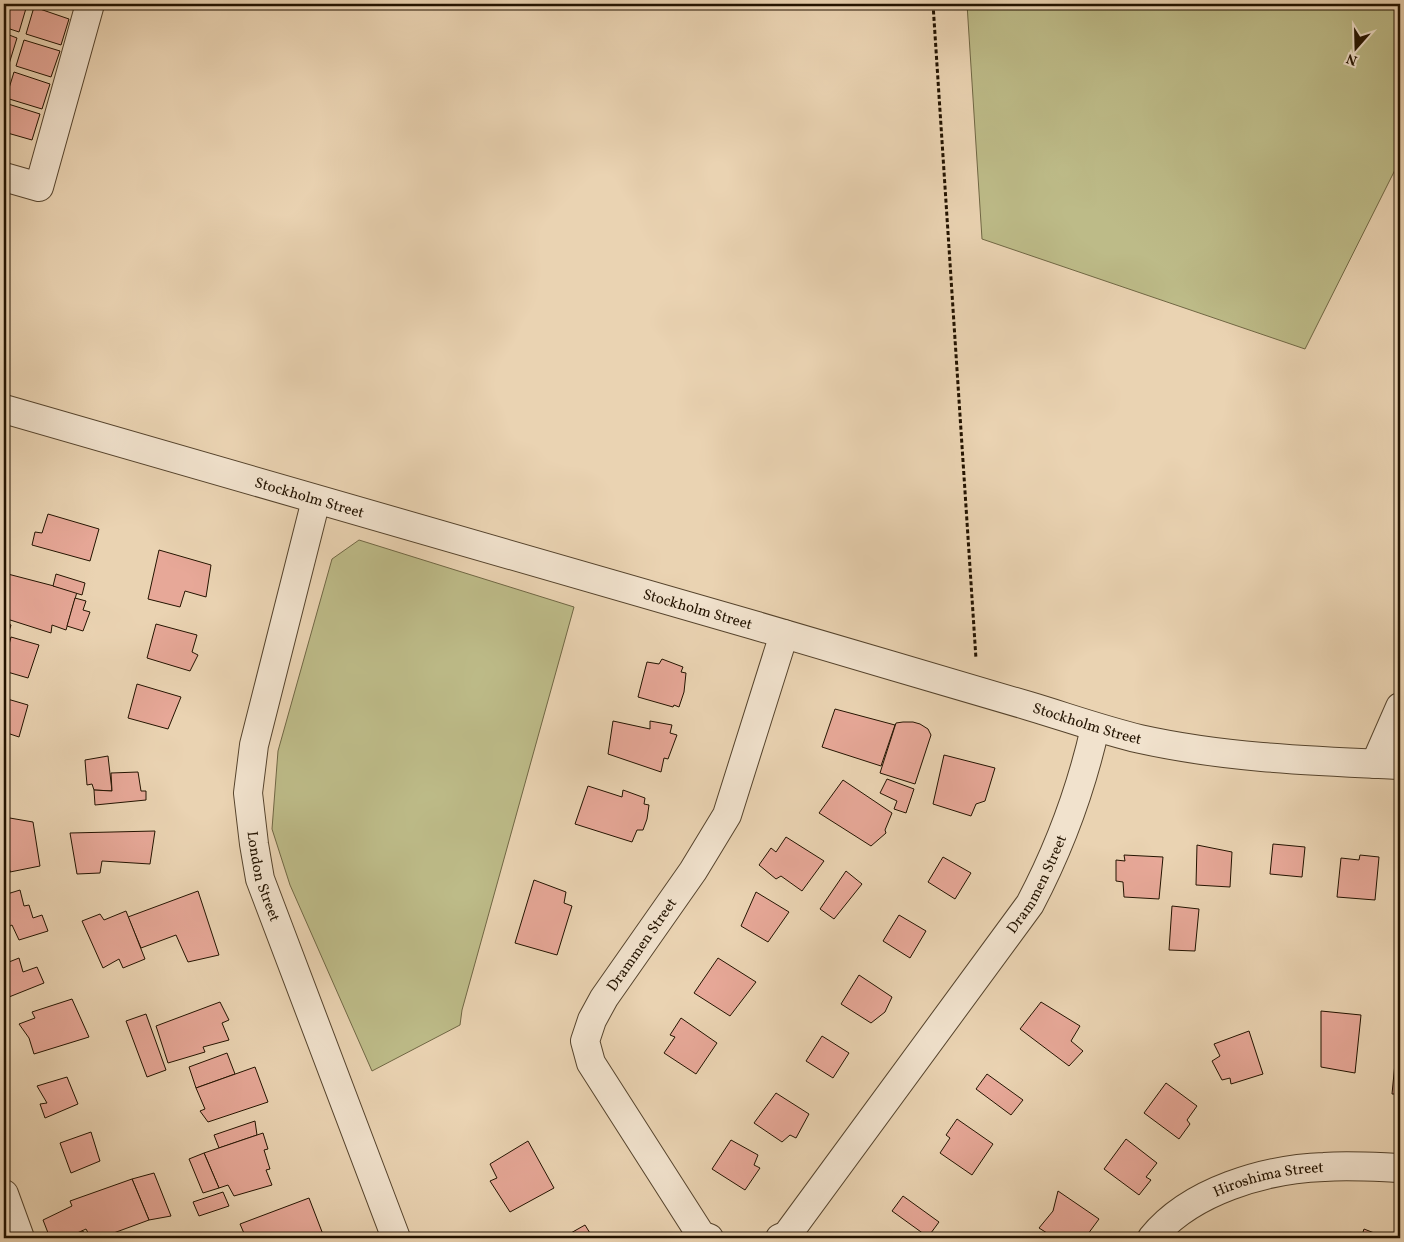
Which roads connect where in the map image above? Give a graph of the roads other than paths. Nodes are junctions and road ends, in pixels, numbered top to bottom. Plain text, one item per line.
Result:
1 (90, 4) edge
2 (4, 177) edge
3 (4, 409) edge
4 (316, 500) junction
5 (784, 634) junction
6 (1400, 707) edge
7 (1095, 728) junction
8 (1388, 764) edge
9 (1400, 1168) edge
10 (4, 1194) edge
11 (20, 1238) edge
12 (396, 1238) edge
13 (709, 1238) edge
14 (780, 1238) edge
15 (1152, 1238) edge

1 - 2 street
3 - 4 street, Stockholm Street
4 - 5 street, Stockholm Street
4 - 12 street, London Street
5 - 7 street, Stockholm Street
5 - 13 street, Drammen Street
6 - 8 street
7 - 8 street, Stockholm Street
7 - 14 street, Drammen Street
9 - 15 street, Hiroshima Street
10 - 11 street

